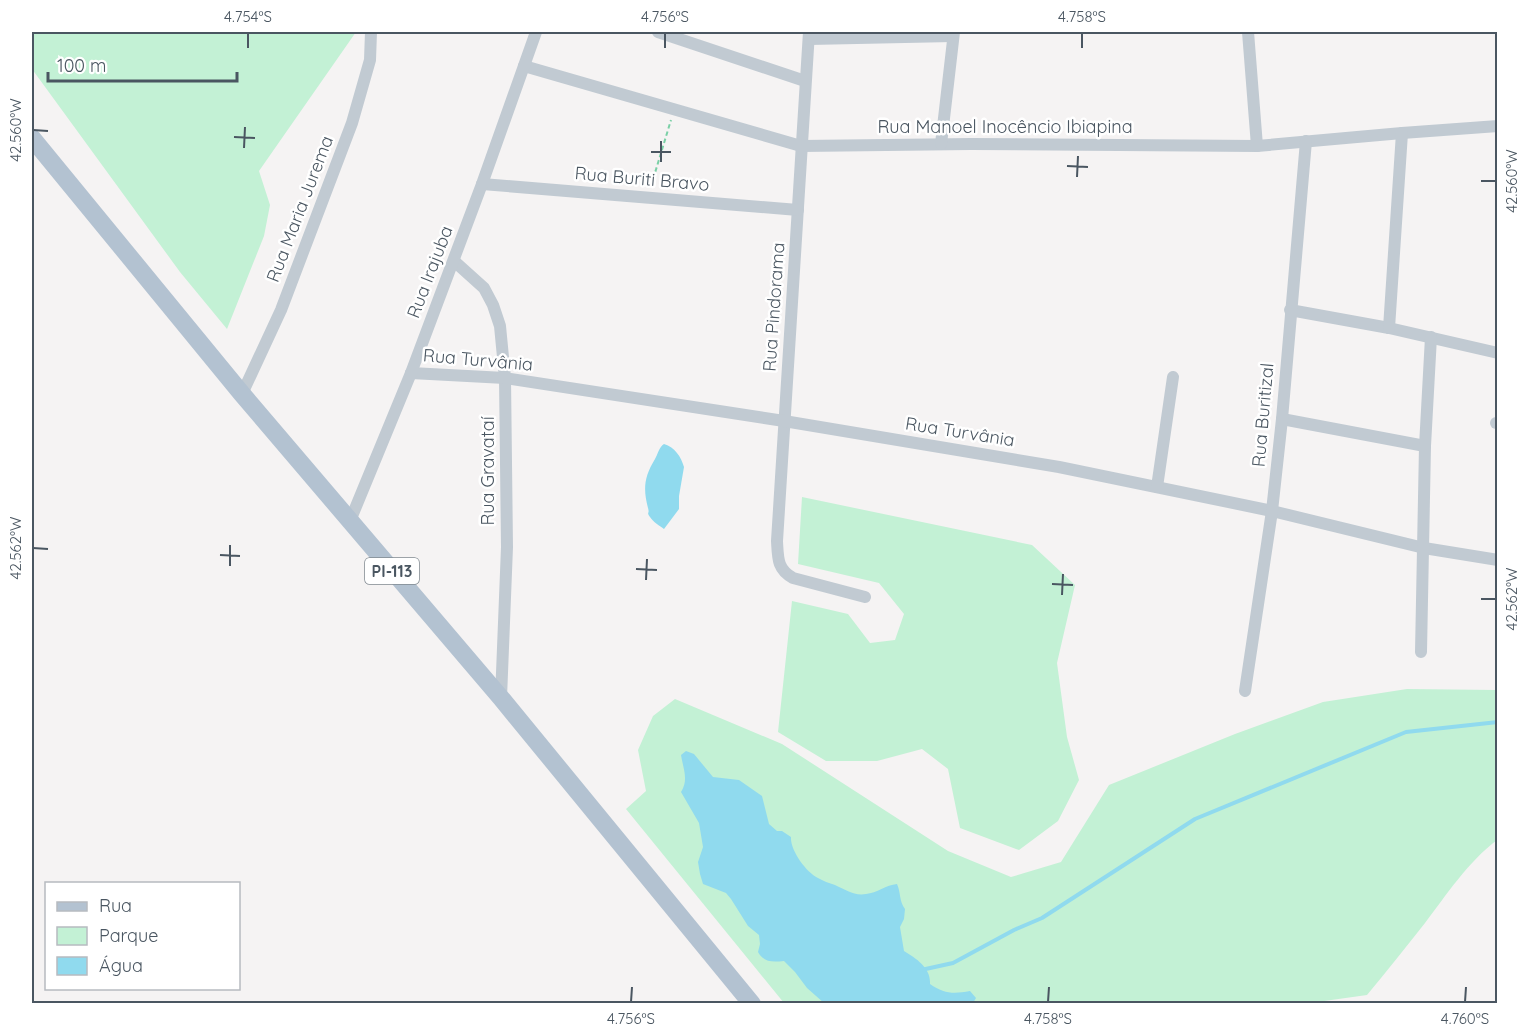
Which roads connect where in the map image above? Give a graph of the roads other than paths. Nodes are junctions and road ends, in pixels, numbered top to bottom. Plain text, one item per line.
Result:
1 (371, 32) edge
2 (536, 32) edge
3 (658, 32) edge
4 (1248, 32) edge
5 (954, 34) edge
6 (809, 35) edge
7 (524, 66) junction
8 (805, 81) junction
9 (1497, 126) edge
10 (1402, 133) junction
11 (32, 138) edge
12 (1306, 141) junction
13 (941, 144) junction
14 (801, 146) junction
15 (1257, 146) junction
16 (483, 184) junction
17 (798, 210) junction
18 (453, 261) junction
19 (1290, 310) junction
20 (1389, 328) junction
21 (1431, 337) junction
22 (1497, 353) edge
23 (411, 373) junction
24 (1173, 377) dead end
25 (505, 378) junction
26 (242, 394) junction
27 (1282, 419) junction
28 (784, 421) junction
29 (1425, 446) junction
30 (1157, 487) junction
31 (1272, 512) junction
32 (350, 521) junction
33 (1424, 548) junction
34 (1497, 560) edge
35 (865, 597) dead end
36 (1421, 652) dead end
37 (1245, 691) dead end
38 (501, 698) junction
39 (752, 1004) edge

1 - 26 street, Rua Maria Jurema
2 - 7 street, Rua Irajuba
3 - 8 street
4 - 15 street
5 - 6 street
5 - 13 street
6 - 8 street, Rua Pindorama
7 - 14 street, Rua Manoel Inocêncio Ibiapina
7 - 16 street, Rua Irajuba
8 - 14 street, Rua Pindorama
9 - 10 street, Rua Manoel Inocêncio Ibiapina
10 - 12 street, Rua Manoel Inocêncio Ibiapina
10 - 20 street
11 - 26 main road, PI-113
12 - 15 street, Rua Manoel Inocêncio Ibiapina
12 - 19 street, Rua Buritizal
13 - 14 street, Rua Manoel Inocêncio Ibiapina
13 - 15 street, Rua Manoel Inocêncio Ibiapina
14 - 17 street, Rua Pindorama
16 - 17 street, Rua Buriti Bravo
16 - 18 street, Rua Irajuba
17 - 28 street, Rua Pindorama
18 - 23 street, Rua Irajuba
18 - 25 street, Rua Gravataí
19 - 20 street
19 - 27 street, Rua Buritizal
20 - 21 street
21 - 22 street
21 - 29 street
23 - 25 street, Rua Turvânia
23 - 32 street, Rua Irajuba
24 - 30 street
25 - 28 street, Rua Turvânia
25 - 38 street, Rua Gravataí
26 - 32 main road, PI-113
27 - 29 street
27 - 31 street, Rua Buritizal
28 - 30 street, Rua Turvânia
28 - 35 street, Rua Pindorama
29 - 33 street
30 - 31 street, Rua Turvânia
31 - 33 street, Rua Turvânia
31 - 37 street, Rua Buritizal
32 - 38 main road, PI-113
33 - 34 street, Rua Turvânia
33 - 36 street
38 - 39 main road, PI-113

